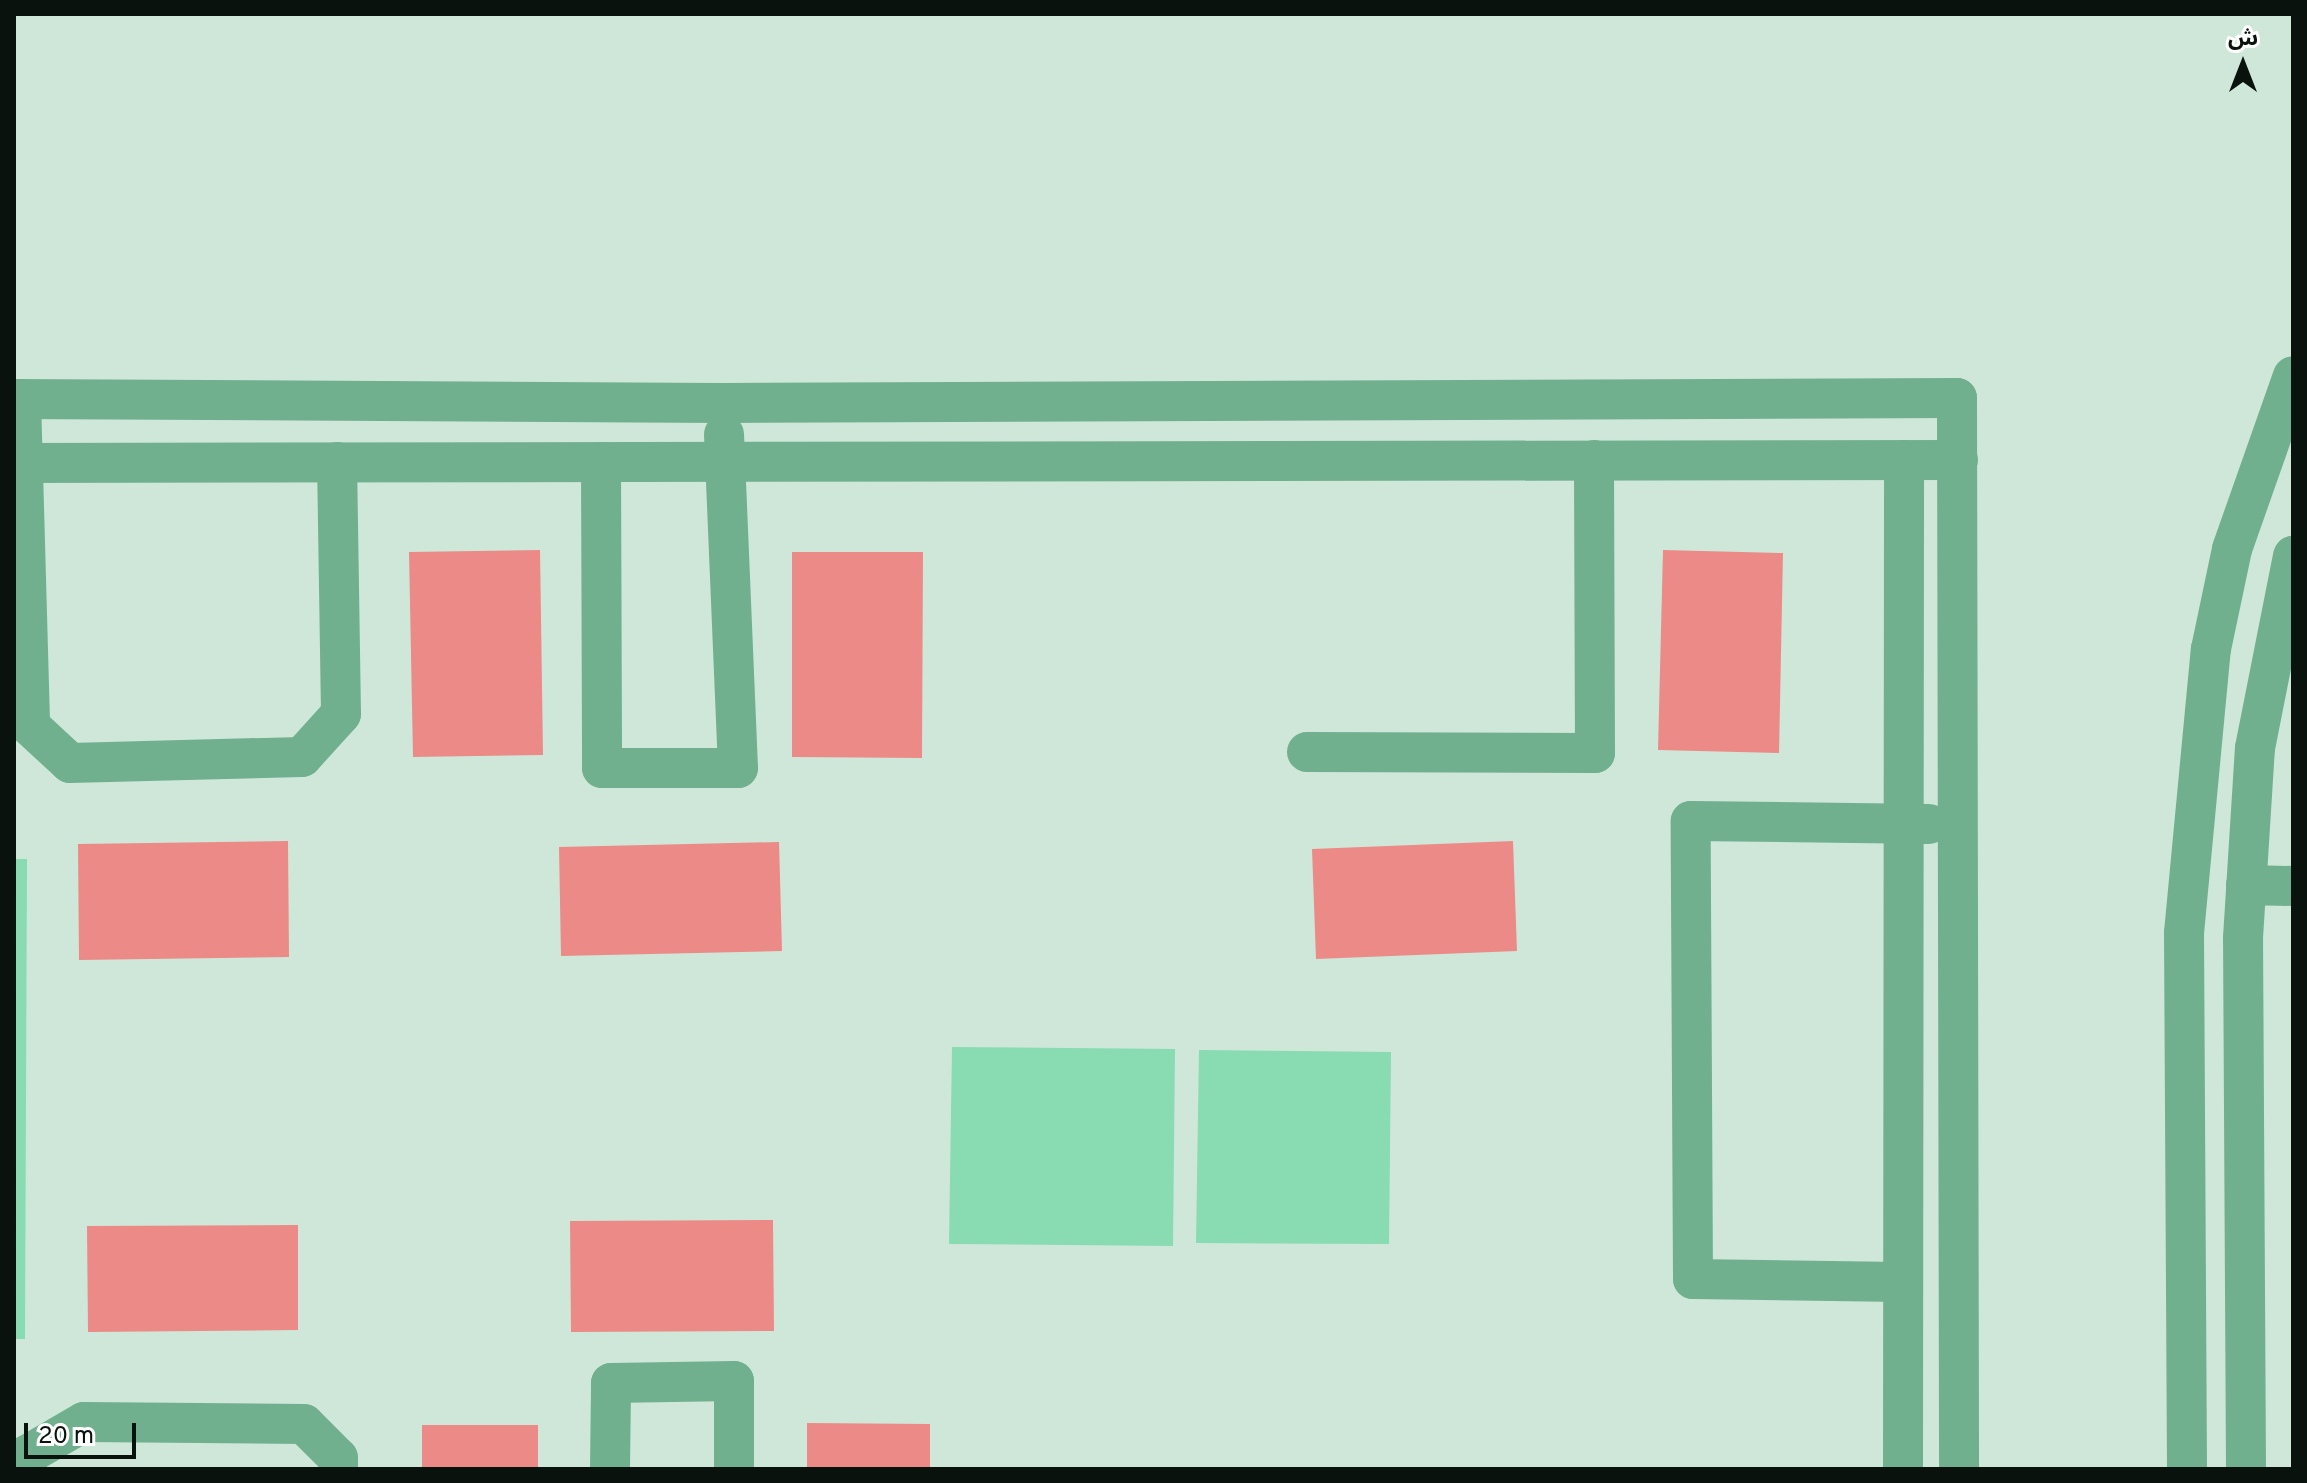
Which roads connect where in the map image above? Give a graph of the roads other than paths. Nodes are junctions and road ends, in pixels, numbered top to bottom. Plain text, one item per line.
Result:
1 (2293, 376) edge
2 (18, 399) edge
3 (722, 403) junction
4 (725, 460) junction
5 (1594, 460) junction
6 (1904, 460) junction
7 (1958, 460) junction
8 (337, 462) junction
9 (601, 462) junction
10 (19, 463) edge
11 (2293, 556) edge
12 (1307, 752) dead end
13 (1905, 823) junction
14 (1957, 824) junction
15 (2246, 885) junction
16 (2293, 886) edge
17 (1901, 1282) junction
18 (27, 1469) edge
19 (338, 1469) edge
20 (610, 1469) edge
21 (734, 1469) edge
22 (1903, 1469) edge
23 (1959, 1469) edge
24 (2187, 1469) edge
25 (2246, 1469) edge

1 - 24 street
2 - 3 street
2 - 10 street
3 - 4 street
3 - 7 street
4 - 5 street
4 - 9 street
4 - 9 street
5 - 6 street
5 - 12 street
6 - 7 street
6 - 13 street
7 - 14 street
8 - 9 street
8 - 10 street
8 - 10 street
11 - 15 street
13 - 14 street
13 - 17 street
13 - 17 street
14 - 23 street
15 - 16 street
15 - 25 street
17 - 22 street
18 - 19 street
20 - 21 street

